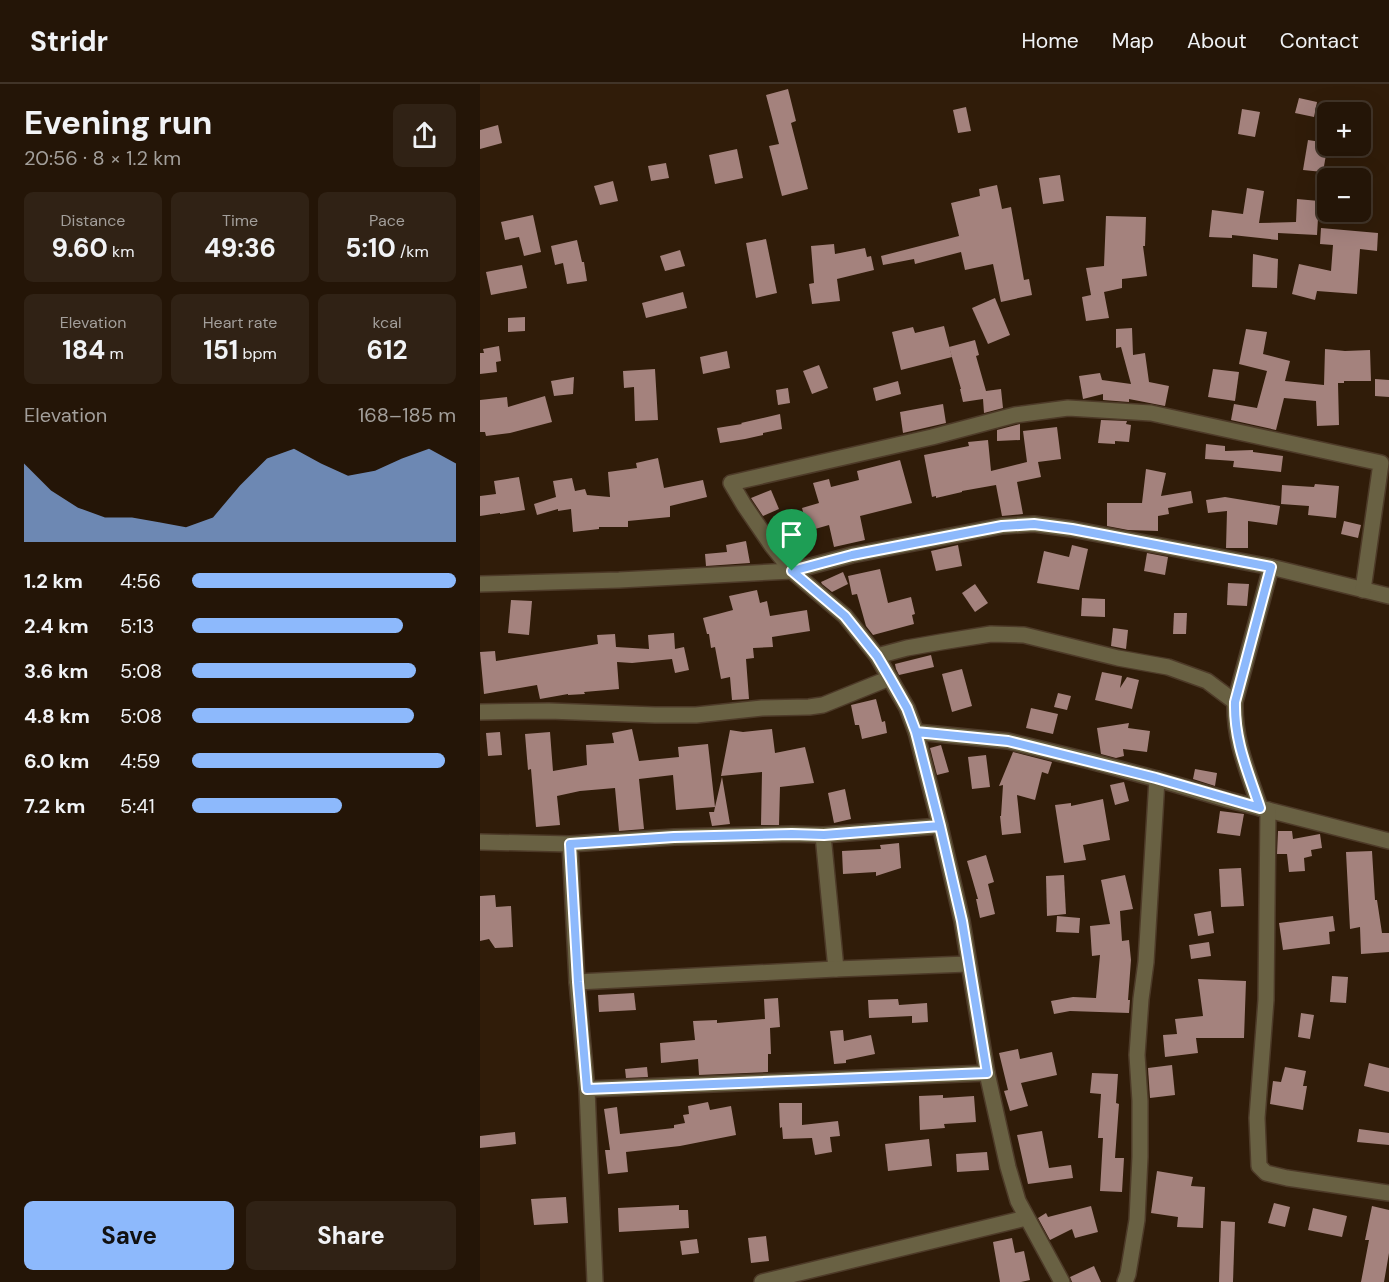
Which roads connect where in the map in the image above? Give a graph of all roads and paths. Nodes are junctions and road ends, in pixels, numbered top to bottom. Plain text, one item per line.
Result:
1 (1385, 463) edge
2 (1271, 567) junction
3 (792, 571) junction
4 (480, 584) edge
5 (1363, 590) junction
6 (1389, 596) edge
7 (877, 656) junction
8 (890, 678) junction
9 (1235, 702) junction
10 (480, 712) edge
11 (916, 732) junction
12 (1156, 778) junction
13 (1264, 809) junction
14 (940, 826) junction
15 (824, 835) junction
16 (1389, 841) edge
17 (480, 842) edge
18 (570, 844) junction
19 (968, 964) junction
20 (836, 969) junction
21 (578, 982) junction
22 (987, 1073) junction
23 (587, 1089) junction
24 (1389, 1193) edge
25 (1026, 1218) junction
26 (595, 1282) edge
27 (762, 1282) edge
28 (1062, 1282) edge
29 (1125, 1282) edge

1 - 3 street
1 - 5 street
2 - 3 street
2 - 5 street
2 - 9 street
3 - 4 street
3 - 7 street
5 - 6 street
7 - 8 street
7 - 9 street
8 - 10 street
8 - 11 street
9 - 13 street
11 - 12 street
11 - 14 street
12 - 13 street
12 - 29 street
13 - 16 street
13 - 24 street
14 - 15 street
14 - 19 street
15 - 18 street
15 - 20 street
17 - 18 street
18 - 21 street
19 - 20 street
19 - 22 street
20 - 21 street
21 - 23 street
22 - 23 street
22 - 25 street
23 - 26 street
25 - 27 street
25 - 28 street

